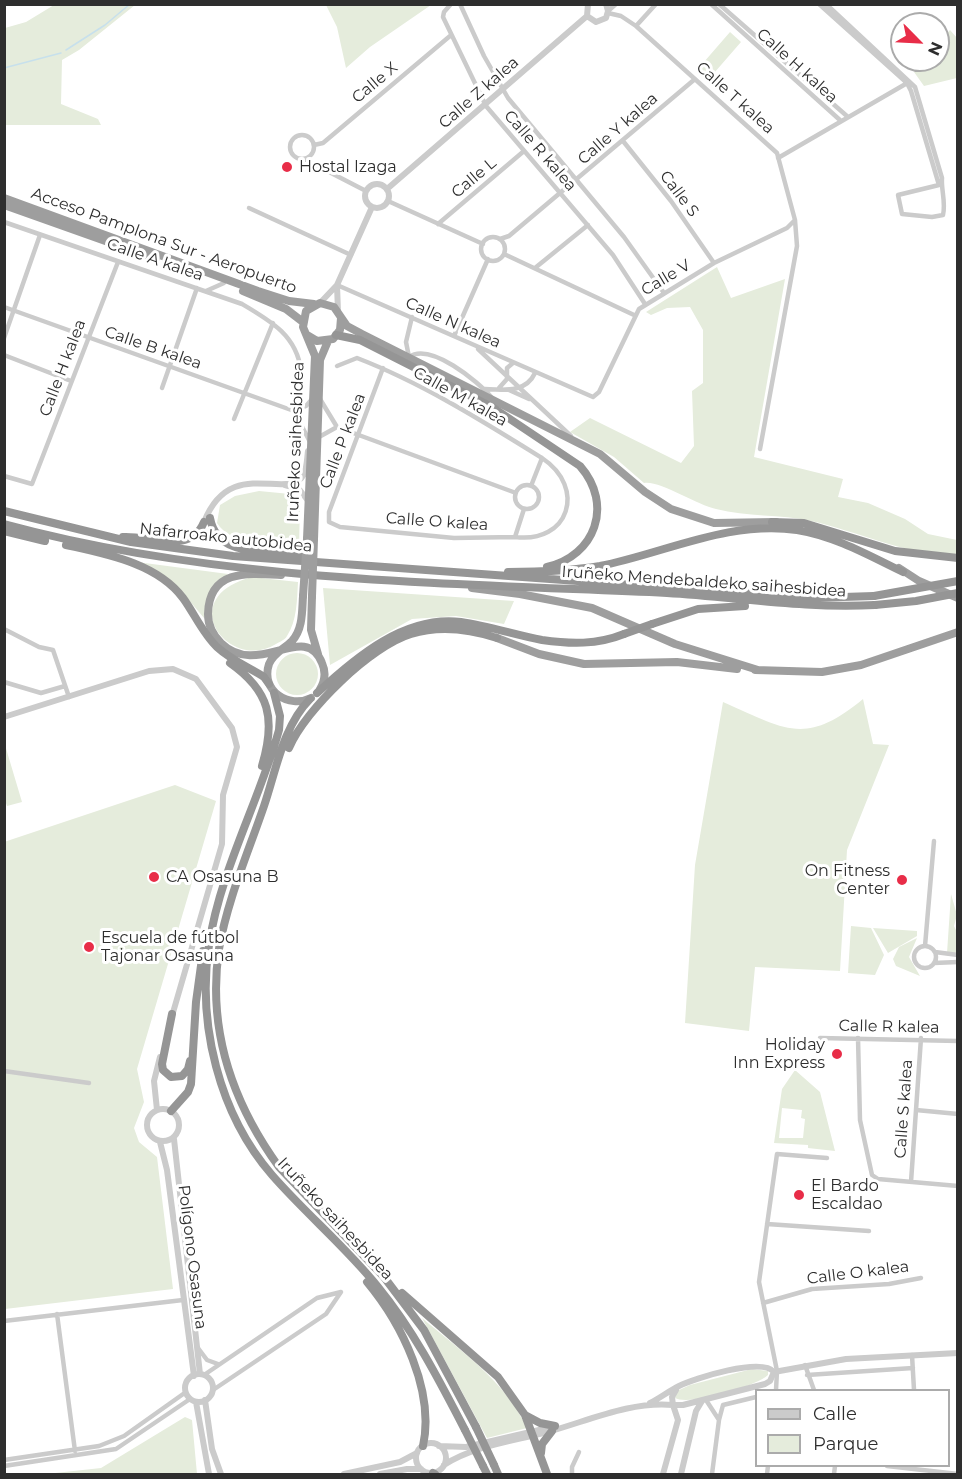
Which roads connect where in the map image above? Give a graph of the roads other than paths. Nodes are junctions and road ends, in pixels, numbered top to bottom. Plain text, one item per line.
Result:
1 (451, 4) edge
2 (460, 4) edge
3 (588, 4) edge
4 (616, 4) edge
5 (656, 4) edge
6 (711, 4) edge
7 (719, 4) edge
8 (819, 4) edge
9 (826, 4) edge
10 (607, 10) edge
11 (587, 16) junction
12 (636, 26) junction
13 (450, 36) junction
14 (695, 79) junction
15 (909, 82) junction
16 (504, 90) junction
17 (486, 106) junction
18 (848, 117) junction
19 (841, 121) junction
20 (623, 141) junction
21 (314, 146) junction
22 (524, 151) junction
23 (778, 158) junction
24 (304, 159) junction
25 (577, 180) junction
26 (939, 185) junction
27 (387, 189) junction
28 (366, 191) junction
29 (4, 193) edge
30 (561, 194) junction
31 (4, 198) edge
32 (387, 201) junction
33 (4, 205) edge
34 (372, 207) junction
35 (249, 208) dead end
36 (52, 215) junction
37 (795, 220) junction
38 (4, 222) edge
39 (438, 224) junction
40 (588, 225) junction
41 (40, 235) junction
42 (500, 239) junction
43 (483, 244) junction
44 (504, 254) junction
45 (351, 255) junction
46 (489, 259) junction
47 (118, 262) junction
48 (714, 263) junction
49 (535, 268) junction
50 (224, 284) junction
51 (337, 285) junction
52 (197, 288) junction
53 (206, 291) junction
54 (664, 293) junction
55 (317, 304) junction
56 (645, 304) junction
57 (4, 307) edge
58 (15, 310) junction
59 (339, 315) junction
60 (634, 315) junction
61 (412, 317) junction
62 (303, 322) junction
63 (273, 323) junction
64 (307, 335) junction
65 (454, 336) junction
66 (4, 338) edge
67 (88, 338) junction
68 (332, 338) junction
69 (473, 345) junction
70 (4, 356) edge
71 (409, 357) junction
72 (513, 363) junction
73 (169, 366) junction
74 (337, 366) dead end
75 (383, 368) junction
76 (302, 372) dead end
77 (535, 373) junction
78 (507, 375) junction
79 (71, 381) junction
80 (559, 384) joint
81 (519, 387) junction
82 (162, 388) dead end
83 (499, 388) junction
84 (485, 389) junction
85 (509, 390) junction
86 (243, 392) junction
87 (316, 398) junction
88 (494, 400) junction
89 (534, 402) junction
90 (294, 411) junction
91 (234, 419) dead end
92 (338, 427) junction
93 (357, 436) junction
94 (314, 442) junction
95 (577, 442) junction
96 (760, 449) dead end
97 (542, 458) junction
98 (4, 476) edge
99 (282, 484) junction
100 (531, 486) junction
101 (516, 493) junction
102 (309, 502) junction
103 (524, 509) junction
104 (4, 511) edge
105 (206, 522) junction
106 (329, 522) joint
107 (772, 522) junction
108 (4, 524) edge
109 (4, 531) edge
110 (515, 537) junction
111 (117, 538) junction
112 (311, 539) junction
113 (957, 558) edge
114 (320, 563) junction
115 (448, 572) junction
116 (529, 572) junction
117 (903, 573) junction
118 (957, 581) edge
119 (447, 582) junction
120 (474, 589) junction
121 (957, 593) edge
122 (308, 596) junction
123 (957, 598) edge
124 (773, 604) junction
125 (188, 606) junction
126 (4, 629) edge
127 (957, 632) edge
128 (498, 634) junction
129 (279, 651) junction
130 (320, 658) junction
131 (758, 670) junction
132 (4, 682) edge
133 (269, 684) junction
134 (65, 686) junction
135 (274, 693) junction
136 (317, 693) junction
137 (69, 697) junction
138 (310, 699) junction
139 (4, 717) edge
140 (261, 815) junction
141 (242, 838) junction
142 (934, 841) dead end
143 (232, 863) junction
144 (925, 946) junction
145 (935, 952) junction
146 (957, 955) edge
147 (957, 962) edge
148 (934, 963) junction
149 (172, 1014) junction
150 (820, 1038) dead end
151 (858, 1038) junction
152 (921, 1038) junction
153 (957, 1041) edge
154 (193, 1043) junction
155 (4, 1071) edge
156 (89, 1083) dead end
157 (157, 1110) junction
158 (916, 1110) junction
159 (171, 1111) junction
160 (957, 1114) edge
161 (174, 1138) junction
162 (160, 1142) junction
163 (827, 1158) dead end
164 (911, 1182) junction
165 (957, 1186) edge
166 (308, 1213) junction
167 (767, 1224) junction
168 (869, 1231) dead end
169 (384, 1277) junction
170 (921, 1278) dead end
171 (183, 1300) junction
172 (763, 1303) junction
173 (57, 1314) junction
174 (4, 1321) edge
175 (198, 1347) junction
176 (957, 1353) edge
177 (912, 1355) junction
178 (218, 1364) junction
179 (805, 1365) junction
180 (913, 1368) junction
181 (776, 1372) junction
182 (199, 1375) junction
183 (807, 1375) junction
184 (677, 1387) junction
185 (776, 1389) edge
186 (814, 1389) edge
187 (914, 1389) edge
188 (213, 1390) junction
189 (186, 1392) junction
190 (755, 1397) edge
191 (206, 1400) junction
192 (193, 1401) junction
193 (704, 1401) junction
194 (646, 1405) junction
195 (673, 1405) junction
196 (525, 1415) junction
197 (719, 1420) junction
198 (554, 1428) junction
199 (532, 1431) junction
200 (439, 1446) junction
201 (420, 1449) junction
202 (579, 1452) dead end
203 (75, 1453) junction
204 (541, 1453) junction
205 (4, 1460) edge
206 (444, 1465) junction
207 (4, 1466) edge
208 (896, 1467) edge
209 (904, 1468) junction
210 (421, 1469) junction
211 (485, 1470) edge
212 (209, 1474) edge
213 (221, 1474) edge
214 (344, 1474) edge
215 (380, 1474) edge
216 (434, 1474) edge
217 (498, 1474) edge
218 (547, 1474) edge
219 (572, 1474) edge
220 (663, 1474) edge
221 (681, 1474) edge
222 (712, 1474) edge
223 (904, 1474) edge
224 (957, 1474) edge

1 - 13 street, Calle R kalea
2 - 16 street, Calle R kalea
3 - 11 street
4 - 10 street
5 - 12 street
6 - 19 street, Calle H kalea
7 - 18 street, Calle H kalea
8 - 15 street
9 - 15 street
10 - 11 street
10 - 12 street, Calle T kalea
11 - 16 street, Calle Z kalea
12 - 14 street, Calle T kalea
13 - 17 street, Calle R kalea
13 - 21 street, Calle X
14 - 20 street, Calle Y kalea
14 - 23 street, Calle T kalea
15 - 18 street
15 - 26 street
16 - 17 street, Calle Z kalea
16 - 25 street, Calle R kalea
17 - 22 street, Calle R kalea
17 - 27 street, Calle Z kalea
18 - 19 street
19 - 23 street
20 - 25 street, Calle Y kalea
20 - 48 street, Calle S
21 - 24 street
21 - 24 street
22 - 30 street, Calle R kalea
22 - 39 street, Calle L
23 - 37 street, Calle T kalea
24 - 28 street
25 - 30 street, Calle Y kalea
25 - 54 street, Calle R kalea
26 - 26 street
27 - 28 street
27 - 32 street
28 - 34 street
29 - 36 highway
30 - 40 street, Calle R kalea
30 - 42 street, Calle Y kalea
31 - 36 highway, Acceso Pamplona Sur - Aeropuerto
32 - 34 street
32 - 39 street
33 - 50 highway, Acceso Pamplona Sur - Aeropuerto
34 - 45 street
35 - 45 street
36 - 55 highway, Acceso Pamplona Sur - Aeropuerto
37 - 48 street, Calle V
37 - 96 street, Calle T kalea
38 - 41 street, Calle A kalea
39 - 43 street
40 - 49 street
40 - 56 street, Calle R kalea
41 - 47 street, Calle A kalea
41 - 58 street
42 - 43 street
42 - 44 street
43 - 46 street
44 - 46 street
44 - 49 street
45 - 51 street
46 - 65 street
47 - 52 street, Calle A kalea
47 - 67 street, Calle H kalea
48 - 54 street, Calle V
49 - 60 street
50 - 53 street
50 - 62 highway, Acceso Pamplona Sur - Aeropuerto
51 - 55 street
51 - 59 street
51 - 61 street, Calle N kalea
52 - 53 street, Calle A kalea
52 - 73 street
53 - 63 street, Calle A kalea
54 - 56 street, Calle V
55 - 59 highway
55 - 62 highway
56 - 60 street, Calle V
57 - 58 street, Calle B kalea
58 - 66 street
58 - 67 street, Calle B kalea
59 - 68 highway
59 - 71 highway
60 - 80 street, Calle V
61 - 65 street, Calle N kalea
61 - 71 street
62 - 64 highway
63 - 76 street, Calle A kalea
63 - 86 street
64 - 68 highway
64 - 87 highway, Iruñeko saihesbidea
65 - 69 street, Calle N kalea
67 - 73 street, Calle B kalea
67 - 79 street, Calle H kalea
68 - 87 highway, Iruñeko saihesbidea
68 - 116 highway
69 - 72 street, Calle N kalea
69 - 78 street
70 - 79 street
71 - 84 street
71 - 88 highway
72 - 77 street, Calle N kalea
72 - 78 street
73 - 82 street
73 - 86 street, Calle B kalea
74 - 75 street, Calle M kalea
75 - 93 street, Calle P kalea
75 - 97 street, Calle M kalea
77 - 80 street, Calle N kalea
77 - 81 street
78 - 81 street
78 - 83 street
79 - 98 street, Calle H kalea
81 - 85 street
81 - 89 street
83 - 84 street
83 - 85 street
84 - 88 street
85 - 89 street
86 - 90 street, Calle B kalea
86 - 91 street
87 - 90 street
87 - 92 street
87 - 94 highway, Iruñeko saihesbidea
88 - 95 highway
89 - 95 street
90 - 94 street
92 - 93 street
92 - 94 street
93 - 101 street
93 - 106 street, Calle P kalea
94 - 99 street
94 - 102 highway, Iruñeko saihesbidea
94 - 112 highway, Iruñeko saihesbidea
95 - 107 highway
97 - 100 street
97 - 110 street, Calle M kalea
99 - 102 street
99 - 105 street
100 - 101 street
100 - 103 street
101 - 103 street
102 - 112 highway, Iruñeko saihesbidea
103 - 110 street
104 - 111 highway, Nafarroako autobidea
105 - 111 highway
105 - 114 highway
106 - 110 street, Calle O kalea
107 - 113 highway
107 - 117 highway
108 - 119 highway, Nafarroako autobidea
109 - 125 highway
111 - 114 highway, Nafarroako autobidea
112 - 122 highway, Iruñeko saihesbidea, bridge
114 - 115 highway, Nafarroako autobidea
115 - 116 highway
115 - 118 highway, Iruñeko Mendebaldeko saihesbidea, bridge
116 - 117 highway
117 - 123 highway
119 - 120 highway
119 - 124 highway, Iruñeko Mendebaldeko saihesbidea
120 - 129 highway
120 - 131 highway
121 - 124 highway, Iruñeko Mendebaldeko saihesbidea, bridge
122 - 129 highway, Iruñeko saihesbidea
122 - 130 highway, Iruñeko saihesbidea
124 - 128 highway, bridge
125 - 133 highway
125 - 141 highway
126 - 134 street
127 - 131 highway
128 - 131 highway
128 - 136 highway
128 - 140 highway
129 - 130 highway
129 - 133 highway
130 - 136 highway
132 - 134 street
133 - 135 highway
134 - 137 street
135 - 138 highway
135 - 141 highway, Iruñeko saihesbidea
136 - 138 highway
137 - 139 street
137 - 149 street
138 - 140 highway, Iruñeko saihesbidea
140 - 169 highway, Iruñeko saihesbidea
141 - 143 highway, Iruñeko saihesbidea
142 - 144 street
143 - 154 highway
143 - 166 highway, Iruñeko saihesbidea
144 - 145 street
144 - 148 street
145 - 146 street
145 - 148 street
147 - 148 street
149 - 154 highway
149 - 157 street
150 - 151 street, Calle R kalea
151 - 152 street, Calle R kalea
151 - 164 street
152 - 153 street, Calle R kalea
152 - 158 street, Calle S kalea
154 - 159 highway
155 - 156 street
157 - 159 street
157 - 162 street
158 - 160 street
158 - 164 street, Calle S kalea
159 - 161 street
161 - 162 street
161 - 175 street, Polígono Osasuna
162 - 171 street, Polígono Osasuna
163 - 167 street
164 - 165 street
166 - 201 highway
166 - 211 highway, Iruñeko saihesbidea, bridge
167 - 168 street
167 - 172 street
169 - 196 highway
169 - 217 highway, Iruñeko saihesbidea, bridge
170 - 172 street, Calle O kalea
171 - 173 street
171 - 182 street, Polígono Osasuna
172 - 181 street
173 - 174 street
173 - 203 street
175 - 178 street, Polígono Osasuna
175 - 182 street, Polígono Osasuna
176 - 177 street
177 - 179 street
177 - 180 street
178 - 182 street
178 - 188 street
179 - 181 street
179 - 183 street
180 - 183 street
180 - 187 street
181 - 184 street
181 - 185 street
181 - 193 street
182 - 188 street
182 - 189 street
183 - 186 street
184 - 194 street
184 - 195 street
188 - 191 street
189 - 192 street
189 - 203 street
190 - 197 street
191 - 192 street
191 - 213 street
192 - 203 street
192 - 212 street
193 - 195 street
193 - 197 street
193 - 221 street
194 - 195 street
194 - 198 street
195 - 220 street
196 - 198 highway
196 - 199 highway
197 - 222 street
198 - 199 street
198 - 204 highway
199 - 200 street
199 - 204 highway
199 - 206 street
200 - 201 street
200 - 206 street
201 - 210 street
201 - 214 street
202 - 219 street
203 - 205 street
203 - 207 street
204 - 218 highway
206 - 216 street
208 - 209 street
209 - 223 street
209 - 224 street
210 - 215 street
210 - 216 street

